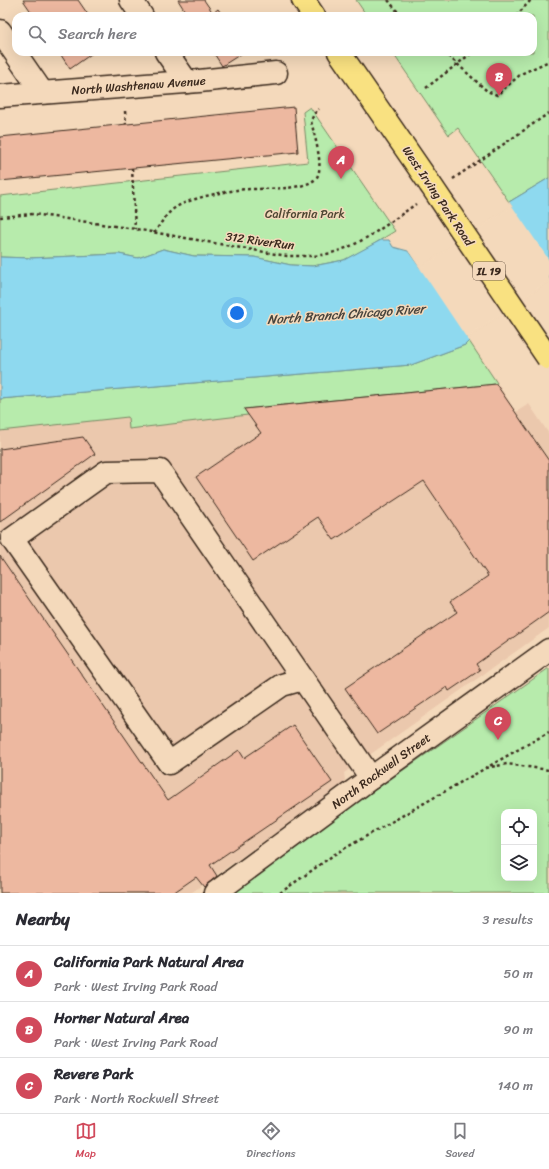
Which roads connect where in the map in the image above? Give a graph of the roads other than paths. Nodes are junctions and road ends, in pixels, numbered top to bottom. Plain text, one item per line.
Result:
1 (131, 0) edge
2 (303, 0) edge
3 (139, 12) edge
4 (311, 12) edge
5 (0, 31) edge
6 (12, 48) edge
7 (17, 56) edge
8 (169, 56) edge
9 (342, 56) edge
10 (276, 73) dead end
11 (187, 82) junction
12 (42, 92) junction
13 (0, 96) edge
14 (548, 358) edge
15 (549, 650) edge
16 (303, 679) junction
17 (371, 778) junction
18 (215, 893) edge

1 - 3 street
2 - 4 main road
5 - 6 street
7 - 12 street
8 - 11 street
9 - 14 main road, West Irving Park Road / IL 19, bridge
10 - 11 street, North Washtenaw Avenue
11 - 12 street, North Washtenaw Avenue
12 - 13 street, North Washtenaw Avenue
15 - 17 street, North Rockwell Street
16 - 16 street
16 - 17 street
17 - 18 street, North Rockwell Street

